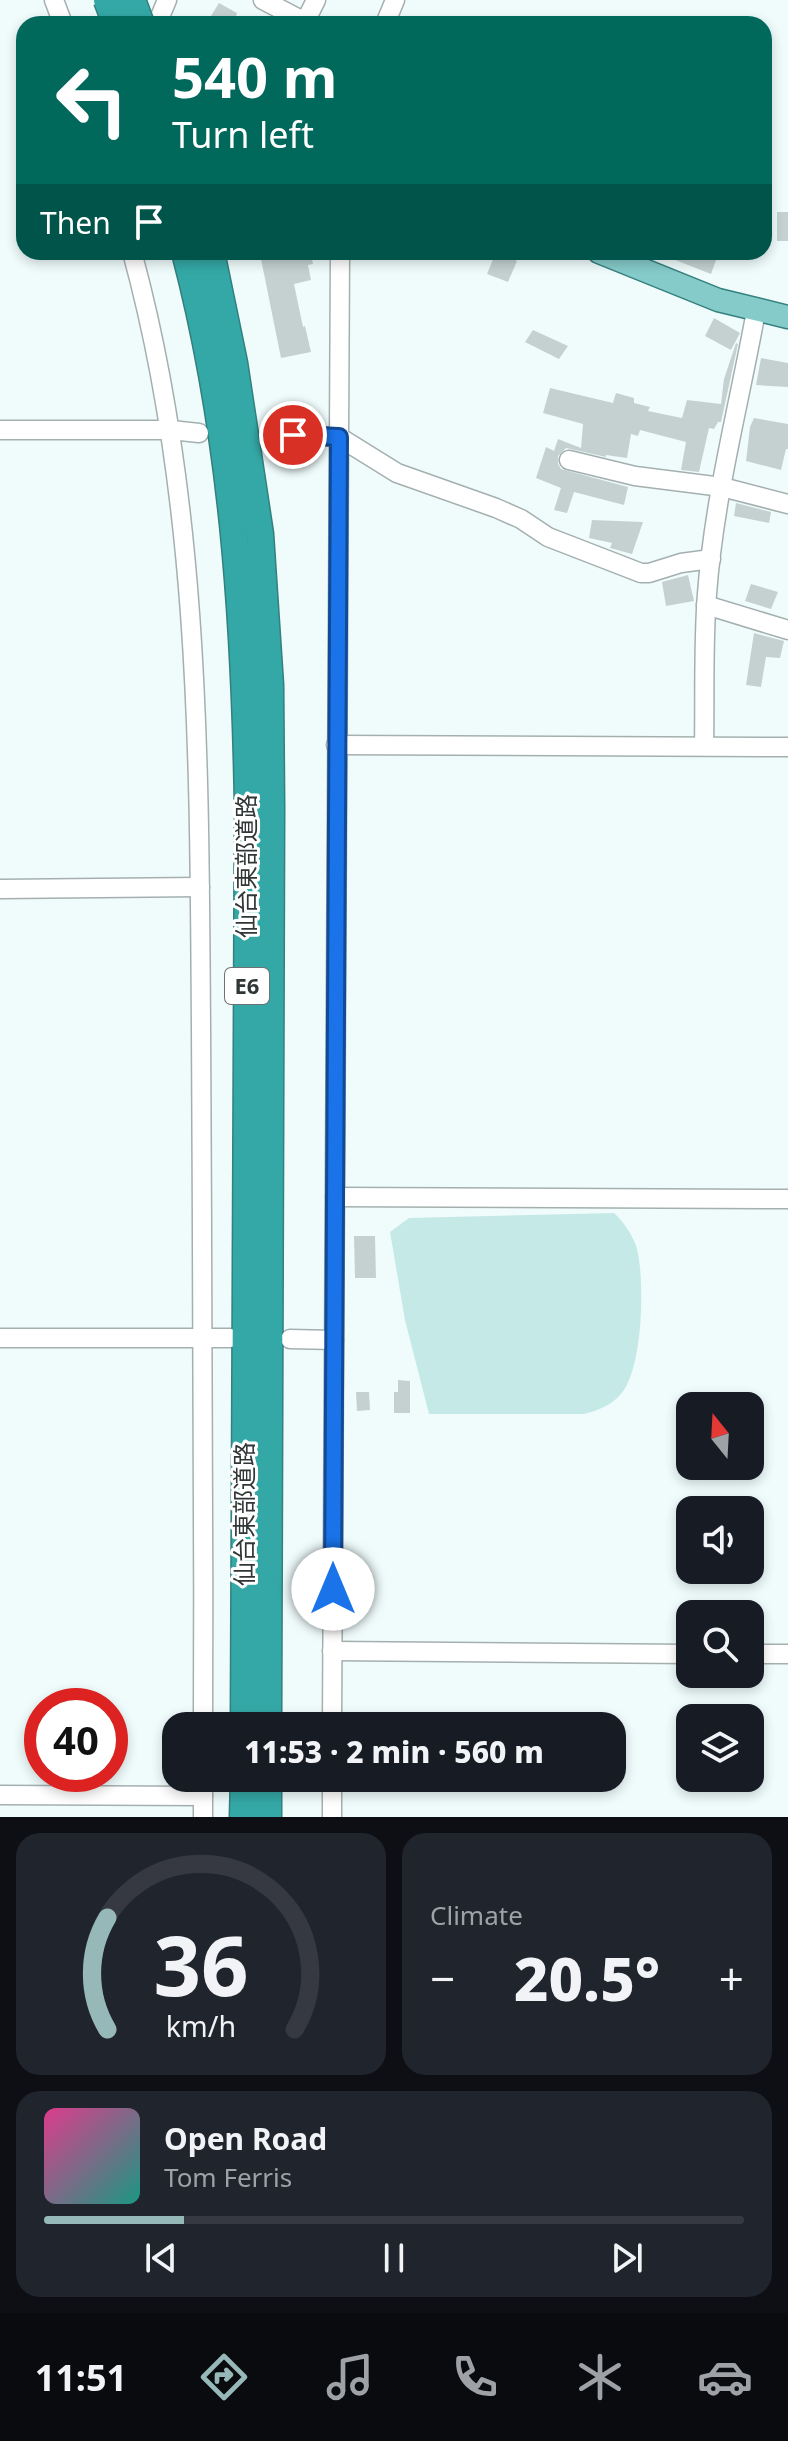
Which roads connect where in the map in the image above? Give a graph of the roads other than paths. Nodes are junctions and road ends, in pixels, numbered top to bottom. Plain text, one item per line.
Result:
1 (106, 0) edge
2 (263, 0) edge
3 (140, 16) edge
4 (294, 16) edge
5 (134, 260) edge
6 (187, 260) edge
7 (213, 260) edge
8 (340, 260) edge
9 (619, 260) edge
10 (756, 311) junction
11 (788, 317) edge
12 (0, 430) edge
13 (171, 430) junction
14 (199, 433) dead end
15 (270, 434) dead end
16 (339, 437) junction
17 (569, 460) dead end
18 (722, 487) junction
19 (788, 504) edge
20 (711, 559) junction
21 (706, 605) junction
22 (788, 630) edge
23 (336, 745) junction
24 (704, 746) junction
25 (788, 747) edge
26 (200, 887) junction
27 (0, 889) edge
28 (335, 1197) junction
29 (788, 1199) edge
30 (0, 1338) edge
31 (202, 1338) junction
32 (231, 1338) dead end
33 (290, 1339) dead end
34 (334, 1340) junction
35 (332, 1651) junction
36 (676, 1654) edge
37 (764, 1654) edge
38 (788, 1654) edge
39 (203, 1712) edge
40 (244, 1712) edge
41 (268, 1712) edge
42 (332, 1712) edge
43 (162, 1789) edge
44 (203, 1792) edge
45 (244, 1792) edge
46 (268, 1792) edge
47 (332, 1792) edge
48 (0, 1795) edge
49 (203, 1817) edge
50 (243, 1817) edge
51 (268, 1817) edge
52 (332, 1817) edge

1 - 3 main road
2 - 4 street
5 - 13 street
6 - 40 highway, 仙台東部道路 / E6
7 - 41 highway, 仙台東部道路 / E6
8 - 16 street
9 - 10 main road
10 - 11 main road
10 - 18 street
12 - 13 street
13 - 14 street
13 - 26 street
15 - 16 street
16 - 20 street
16 - 23 street
17 - 18 street
18 - 19 street
18 - 20 street
20 - 21 street
21 - 22 street
21 - 24 street
23 - 24 street
23 - 28 street
24 - 25 street
26 - 27 street
26 - 31 street
28 - 29 street
28 - 34 street
30 - 31 street
31 - 32 street
31 - 39 street
33 - 34 street
34 - 35 street
35 - 36 street
35 - 42 street
37 - 38 street
43 - 48 street
44 - 49 street
45 - 50 highway
46 - 51 highway
47 - 52 street

